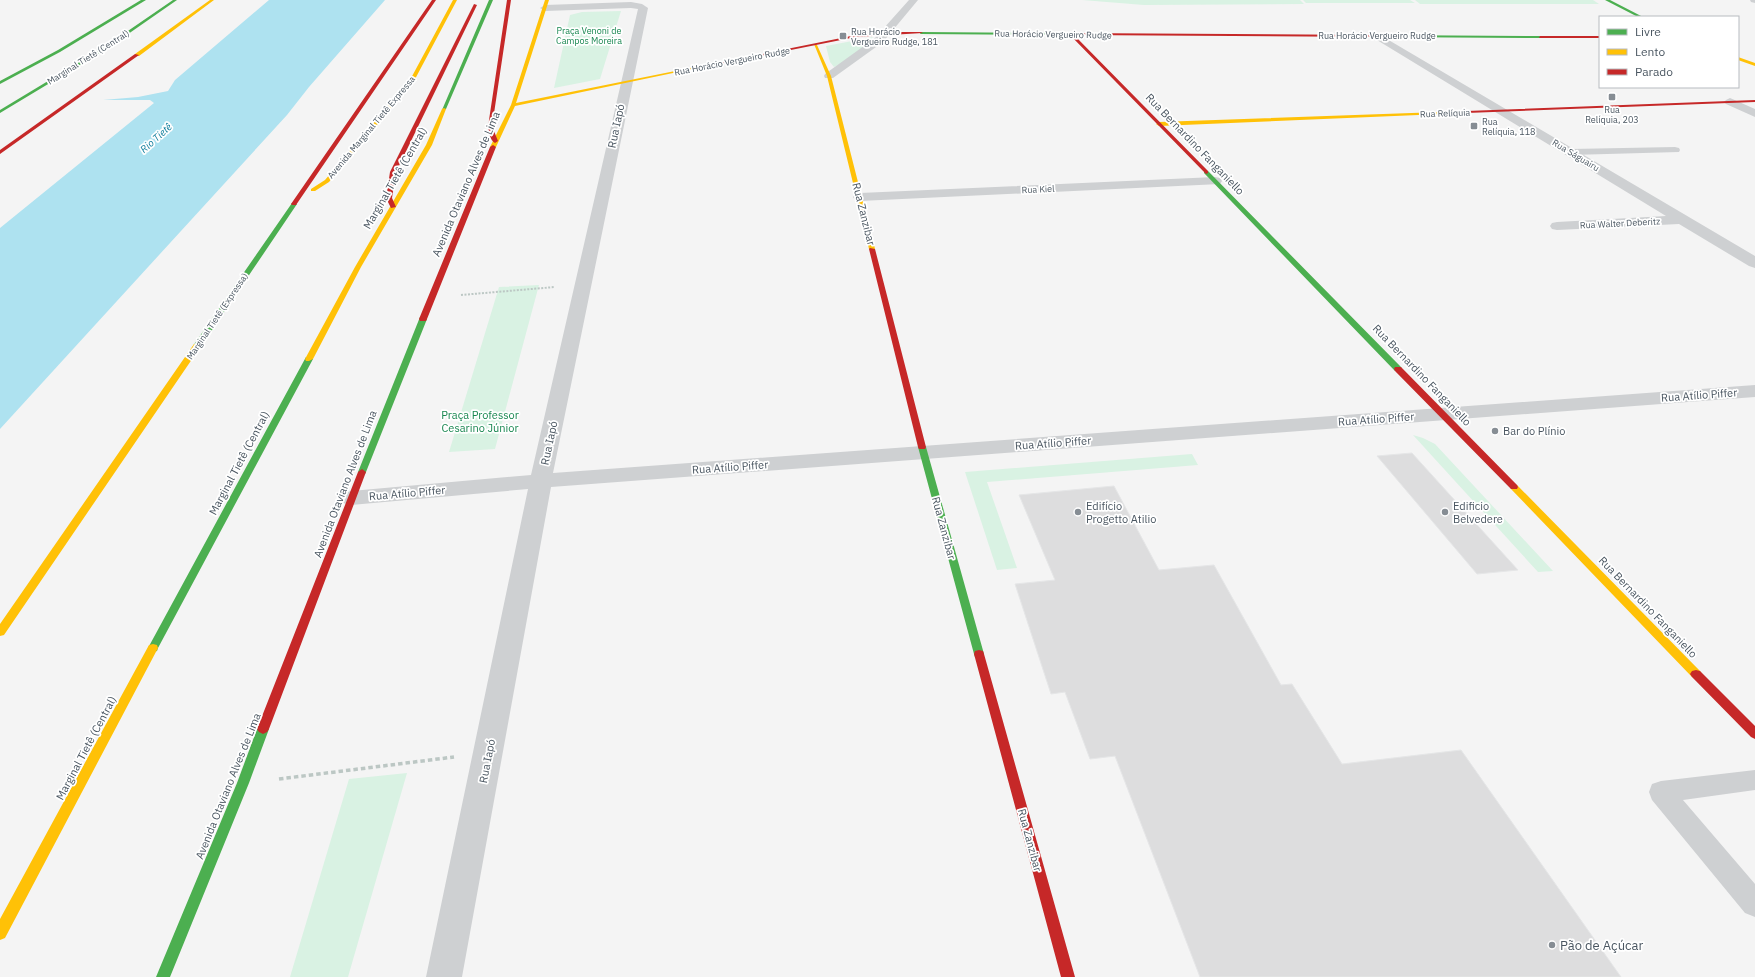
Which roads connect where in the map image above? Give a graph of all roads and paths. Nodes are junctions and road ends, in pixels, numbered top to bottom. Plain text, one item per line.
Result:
1 (175, 0) edge
2 (212, 0) edge
3 (434, 0) edge
4 (455, 0) edge
5 (477, 0) edge
6 (491, 0) edge
7 (509, 0) edge
8 (914, 0) edge
9 (1607, 0) edge
10 (142, 1) edge
11 (616, 3) edge
12 (546, 4) edge
13 (1639, 16) edge
14 (886, 32) junction
15 (1071, 34) junction
16 (1375, 35) junction
17 (1599, 37) edge
18 (815, 45) junction
19 (1739, 58) edge
20 (1755, 65) edge
21 (828, 76) junction
22 (626, 82) junction
23 (0, 83) edge
24 (1755, 101) edge
25 (1730, 102) junction
26 (513, 105) junction
27 (1503, 111) junction
28 (0, 112) edge
29 (1755, 113) edge
30 (1160, 124) junction
31 (495, 141) junction
32 (1675, 150) dead end
33 (0, 152) edge
34 (1572, 152) junction
35 (1215, 181) junction
36 (860, 197) junction
37 (297, 200) junction
38 (393, 207) junction
39 (1684, 220) junction
40 (1557, 226) dead end
41 (1755, 263) edge
42 (582, 285) junction
43 (432, 297) junction
44 (1755, 391) edge
45 (1444, 414) junction
46 (924, 453) junction
47 (541, 481) junction
48 (351, 498) junction
49 (0, 632) edge
50 (1755, 734) edge
51 (489, 752) junction
52 (1755, 780) edge
53 (243, 783) junction
54 (1755, 904) edge
55 (0, 933) edge
56 (163, 977) edge
57 (444, 977) edge
58 (1068, 977) edge

1 - 28 main road, Marginal Tietê (Central)
2 - 33 main road
3 - 37 main road, Marginal Tietê (Expressa)
4 - 37 main road, Avenida Marginal Tietê Expressa
5 - 38 main road
6 - 38 main road, Marginal Tietê (Central)
7 - 31 main road
8 - 14 street
9 - 13 main road
10 - 23 main road
11 - 12 street, Rua Iapó
11 - 22 street, Rua Iapó
12 - 26 main road, Avenida Otaviano Alves de Lima
14 - 15 main road, Rua Horácio Vergueiro Rudge
14 - 18 main road, Rua Horácio Vergueiro Rudge
14 - 21 street
15 - 16 main road, Rua Horácio Vergueiro Rudge
15 - 30 main road, Rua Bernardino Fanganiello
16 - 17 main road, Rua Horácio Vergueiro Rudge
16 - 27 street, Rua Ságuairu
18 - 21 main road, Rua Zanzibar
18 - 22 main road, Rua Horácio Vergueiro Rudge
19 - 20 main road
21 - 36 main road, Rua Zanzibar
22 - 26 main road, Rua Horácio Vergueiro Rudge
22 - 42 street, Rua Iapó
24 - 25 main road, Rua Relíquia
25 - 27 main road, Rua Relíquia
25 - 29 street
26 - 31 main road, Avenida Otaviano Alves de Lima
27 - 30 main road, Rua Relíquia
27 - 34 street, Rua Ságuairu
30 - 35 main road, Rua Bernardino Fanganiello
31 - 43 main road, Avenida Otaviano Alves de Lima
32 - 34 lane
34 - 39 street, Rua Ságuairu
35 - 36 street, Rua Kiel
35 - 45 main road, Rua Bernardino Fanganiello
36 - 46 main road, Rua Zanzibar
37 - 49 main road, Marginal Tietê (Expressa)
38 - 55 main road, Marginal Tietê (Central)
39 - 40 street, Rua Walter Deberitz
39 - 41 street, Rua Ságuairu
42 - 43 path
42 - 47 street, Rua Iapó
43 - 48 main road, Avenida Otaviano Alves de Lima
44 - 45 street, Rua Atílio Piffer
45 - 46 street, Rua Atílio Piffer
45 - 50 main road, Rua Bernardino Fanganiello
46 - 47 street, Rua Atílio Piffer
46 - 58 main road, Rua Zanzibar
47 - 48 street, Rua Atílio Piffer
47 - 51 street, Rua Iapó
48 - 53 main road, Avenida Otaviano Alves de Lima
51 - 53 path
51 - 57 street, Rua Iapó
52 - 54 lane
53 - 56 main road, Avenida Otaviano Alves de Lima

